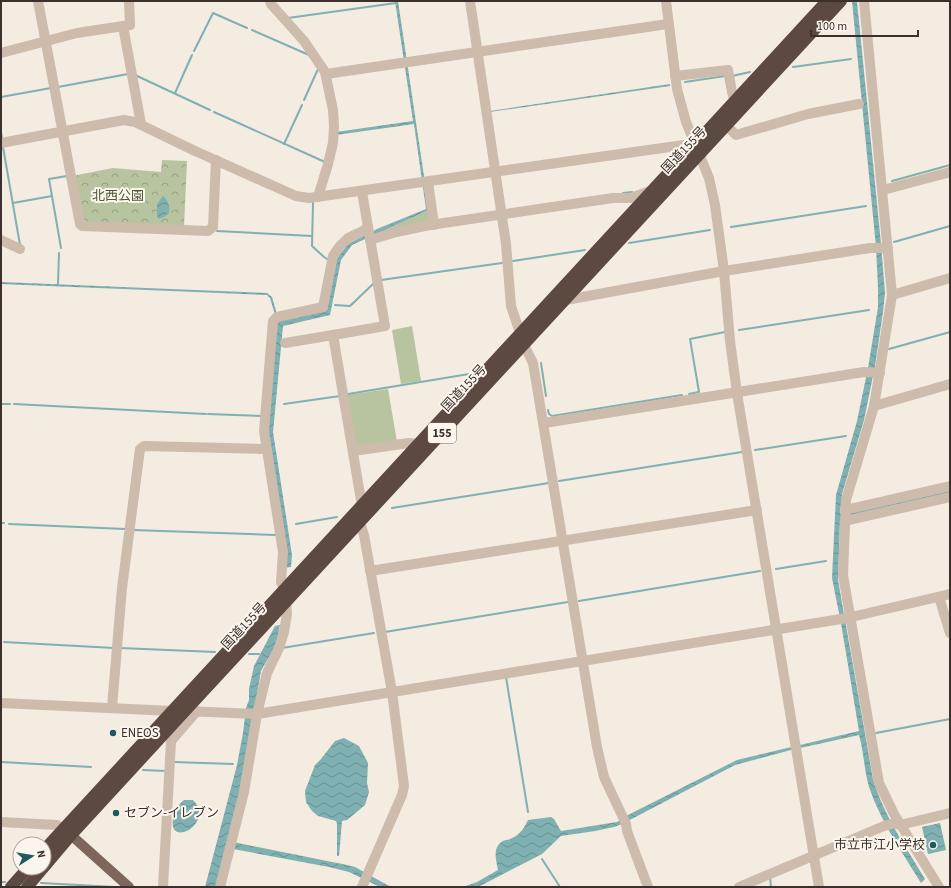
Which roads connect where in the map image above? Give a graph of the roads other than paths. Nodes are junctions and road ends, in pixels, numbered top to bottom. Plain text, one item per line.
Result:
1 (38, 1) edge
2 (129, 1) edge
3 (270, 1) edge
4 (470, 1) edge
5 (666, 1) edge
6 (827, 1) edge
7 (841, 1) edge
8 (864, 1) edge
9 (668, 24) junction
10 (123, 26) junction
11 (45, 41) junction
12 (477, 52) junction
13 (1, 53) edge
14 (326, 74) junction
15 (675, 76) junction
16 (735, 102) junction
17 (859, 104) dead end
18 (141, 124) junction
19 (726, 125) junction
20 (62, 132) junction
21 (1, 143) edge
22 (695, 149) junction
23 (216, 160) junction
24 (495, 172) junction
25 (950, 172) edge
26 (425, 182) junction
27 (654, 190) junction
28 (883, 190) junction
29 (362, 192) junction
30 (318, 197) junction
31 (502, 215) junction
32 (434, 225) junction
33 (369, 234) junction
34 (1, 240) edge
35 (887, 248) junction
36 (20, 250) dead end
37 (724, 271) junction
38 (950, 278) edge
39 (892, 295) junction
40 (566, 300) junction
41 (521, 333) junction
42 (333, 335) junction
43 (285, 343) dead end
44 (524, 344) junction
45 (873, 372) junction
46 (950, 384) edge
47 (737, 393) junction
48 (874, 406) junction
49 (544, 423) junction
50 (418, 444) junction
51 (266, 449) junction
52 (353, 451) junction
53 (950, 486) edge
54 (950, 497) edge
55 (362, 506) junction
56 (756, 510) junction
57 (845, 516) junction
58 (360, 522) junction
59 (564, 541) junction
60 (370, 571) junction
61 (285, 589) junction
62 (950, 594) edge
63 (939, 597) junction
64 (286, 602) junction
65 (846, 618) junction
66 (777, 630) junction
67 (950, 633) edge
68 (584, 661) junction
69 (392, 692) junction
70 (1, 703) edge
71 (112, 707) junction
72 (172, 711) junction
73 (185, 711) junction
74 (197, 711) junction
75 (257, 714) junction
76 (950, 813) edge
77 (1, 822) edge
78 (893, 825) junction
79 (67, 832) junction
80 (52, 844) edge
81 (52, 854) edge
82 (813, 855) junction
83 (21, 876) edge
84 (36, 876) edge
85 (365, 880) edge
86 (11, 887) edge
87 (27, 887) edge
88 (128, 887) edge
89 (164, 887) edge
90 (220, 887) edge
91 (648, 887) edge
92 (739, 887) edge
93 (819, 887) edge
94 (939, 887) edge

1 - 11 street
2 - 10 street
3 - 14 street
4 - 12 street
5 - 9 street
6 - 16 highway, 国道155号 / 155
7 - 19 highway, 国道155号 / 155
8 - 28 street
9 - 12 street
9 - 15 street
10 - 11 street
10 - 18 street
11 - 13 street
11 - 20 street
12 - 14 street
12 - 24 street
14 - 30 street
15 - 16 street
15 - 22 street
16 - 22 highway, 国道155号 / 155
17 - 19 street
18 - 20 street
18 - 23 street
19 - 22 highway, 国道155号 / 155
20 - 21 street
20 - 23 street
22 - 24 street
22 - 27 highway, 国道155号 / 155
22 - 37 street
22 - 40 highway, 国道155号 / 155
23 - 30 street
24 - 26 street
24 - 31 street
25 - 28 street
26 - 29 street
26 - 32 street
27 - 31 street
27 - 41 highway, 国道155号 / 155
28 - 35 street
29 - 30 street
29 - 33 street
31 - 32 street
31 - 41 street
32 - 33 street
33 - 42 street
33 - 51 street
34 - 36 street
35 - 37 street
35 - 39 street
37 - 40 street
37 - 47 street
38 - 39 street
39 - 45 street
40 - 44 highway, 国道155号 / 155
41 - 44 street
41 - 50 highway, 国道155号 / 155
42 - 43 street
42 - 52 street
44 - 49 street
44 - 58 highway, 国道155号 / 155
45 - 47 street
45 - 48 street
46 - 48 street
47 - 49 street
47 - 56 street
48 - 57 street
49 - 59 street
50 - 52 street
50 - 55 highway, 国道155号 / 155
51 - 61 street
51 - 71 street
52 - 55 street
53 - 57 street
54 - 57 street
55 - 61 highway, 国道155号 / 155
56 - 59 street
56 - 66 street
57 - 65 street
58 - 60 street
58 - 64 highway, 国道155号 / 155
59 - 60 street
59 - 68 street
60 - 69 street
61 - 72 highway, 国道155号 / 155
62 - 63 street
63 - 65 street
63 - 67 street
64 - 73 highway, 国道155号 / 155
64 - 75 street
65 - 66 street
65 - 78 street
66 - 68 street
66 - 82 street
68 - 69 street
68 - 91 street
69 - 75 street
69 - 85 street
70 - 71 street
71 - 72 street
72 - 79 highway, 国道155号 / 155
73 - 74 street
73 - 79 highway, 国道155号 / 155
74 - 75 street
74 - 89 street
75 - 90 street
76 - 78 street
77 - 79 street
78 - 82 street
78 - 94 street
79 - 80 highway, 国道155号 / 155
79 - 81 highway, 国道155号 / 155
79 - 88 main road
82 - 92 street
82 - 93 street
83 - 86 highway
84 - 87 highway, 国道155号 / 155

